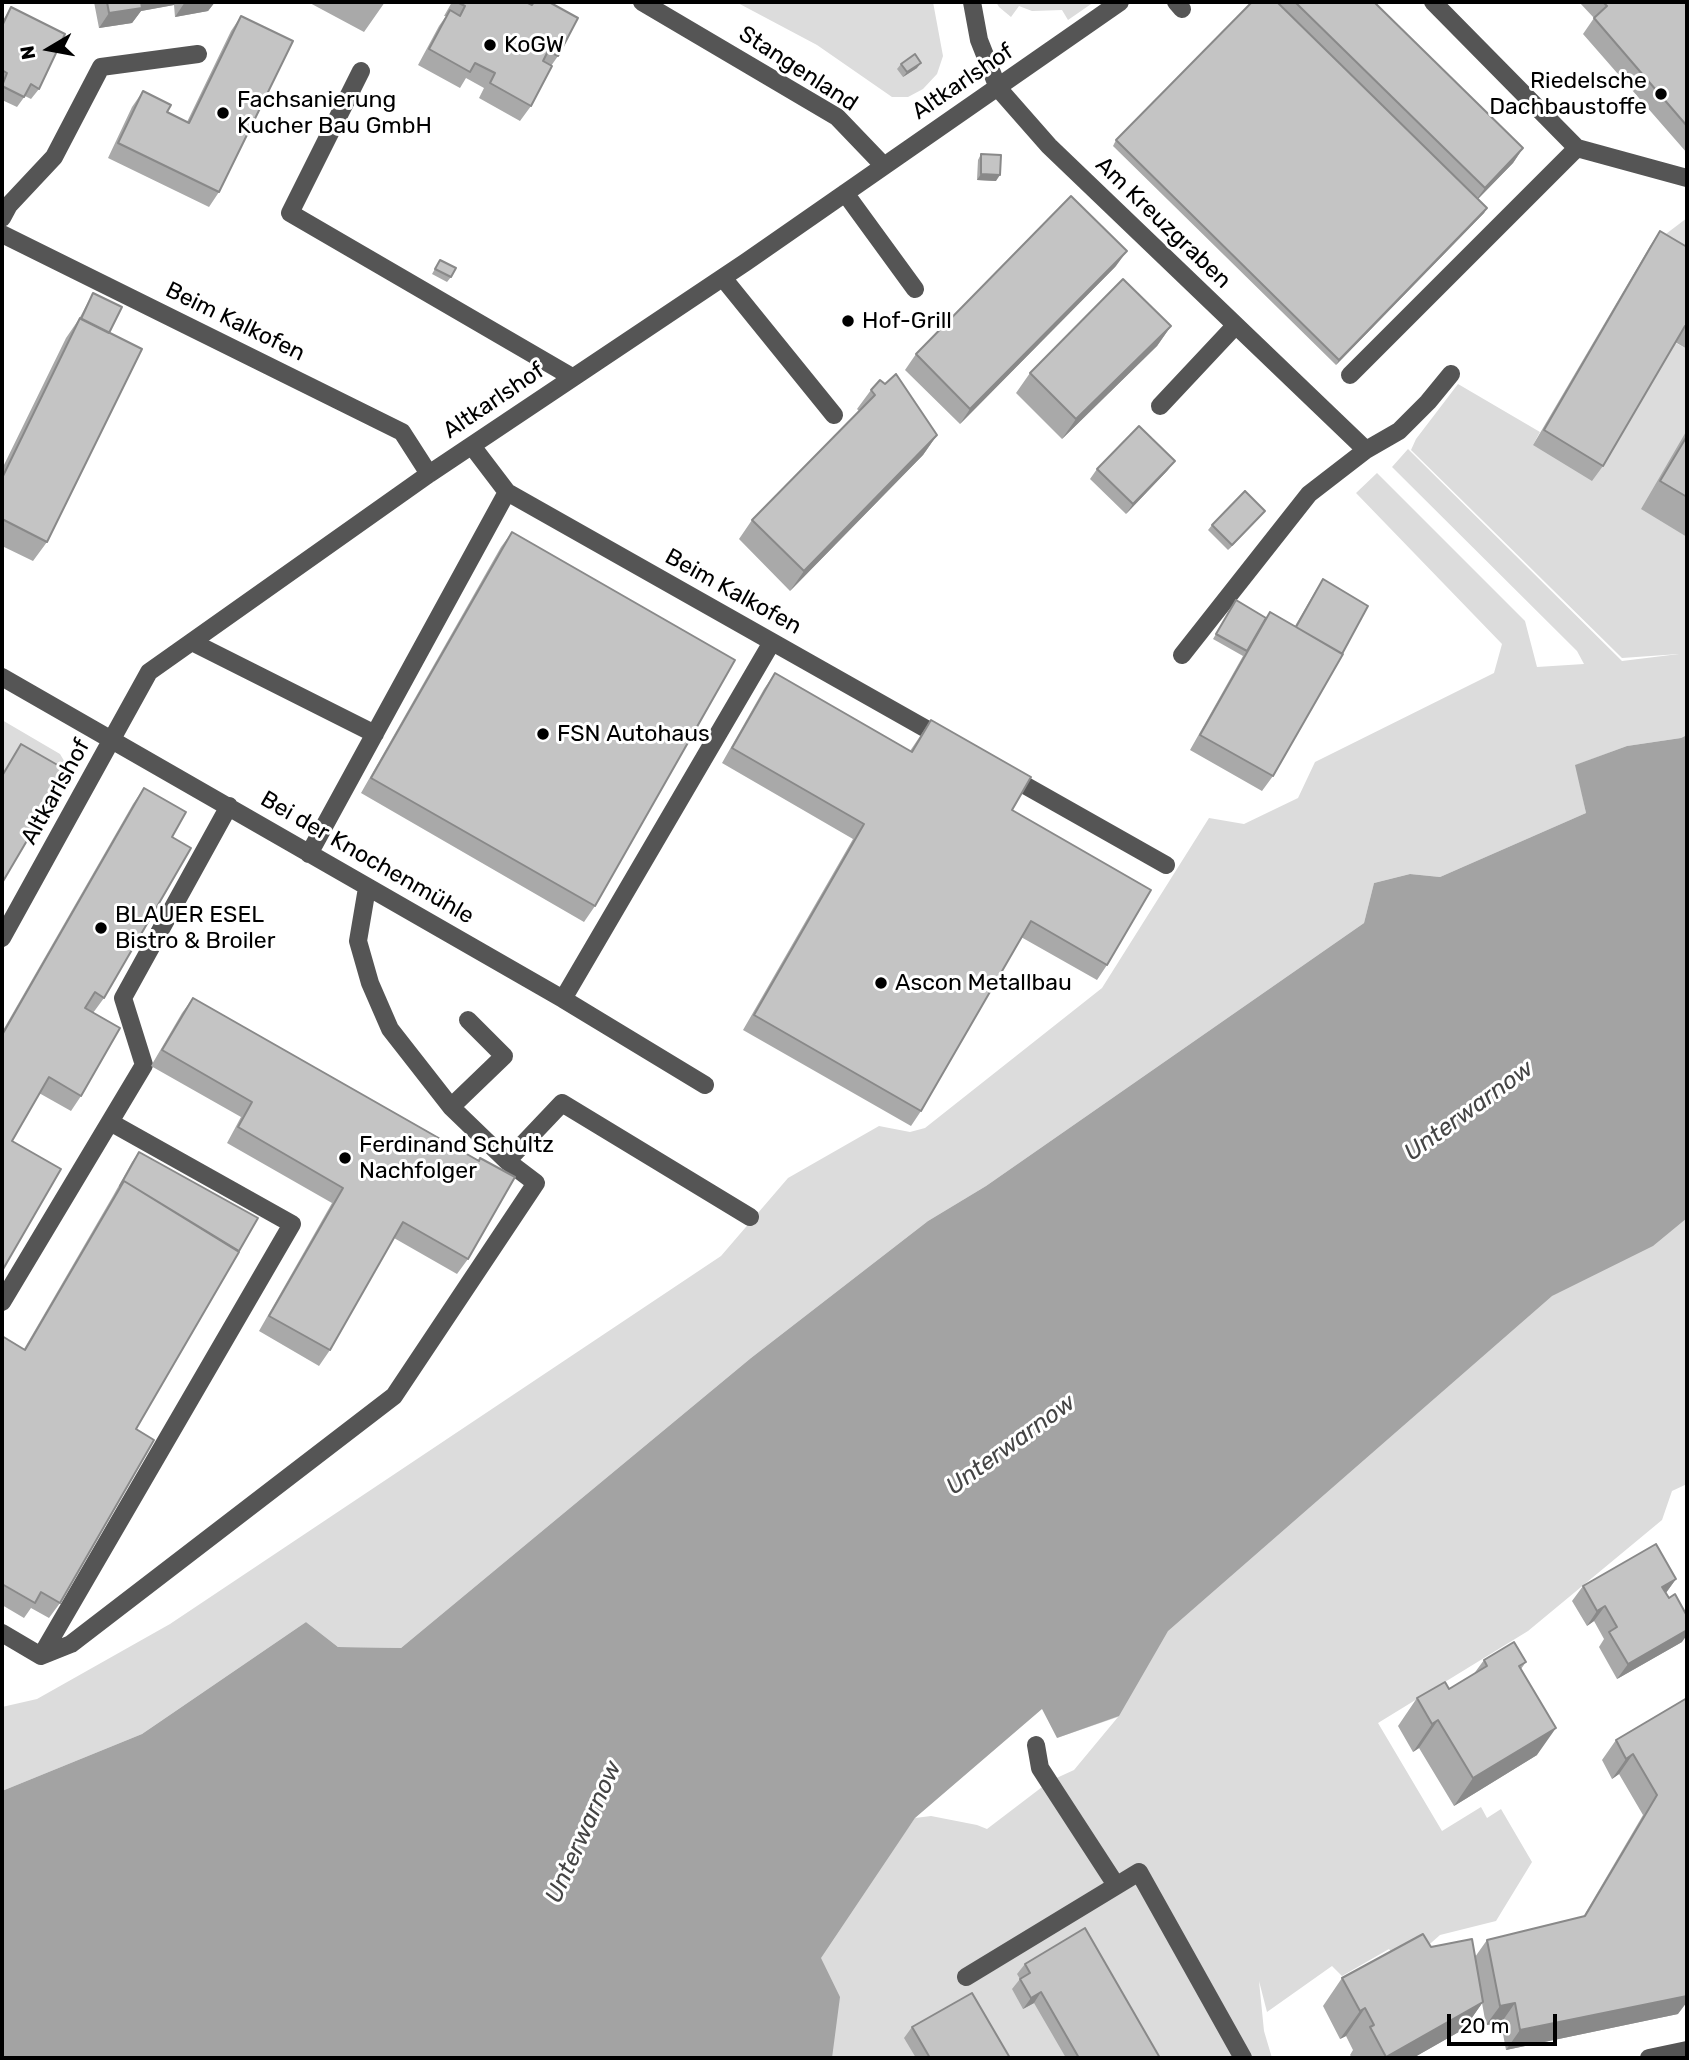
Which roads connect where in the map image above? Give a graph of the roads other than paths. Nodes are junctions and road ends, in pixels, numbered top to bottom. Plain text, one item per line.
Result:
1 (642, 2) edge
2 (972, 2) edge
3 (1120, 2) edge
4 (1443, 5) edge
5 (198, 54) dead end
6 (361, 71) dead end
7 (998, 88) junction
8 (1577, 148) junction
9 (884, 166) junction
10 (1687, 178) edge
11 (845, 192) junction
12 (2, 218) edge
13 (2, 234) edge
14 (723, 278) junction
15 (915, 289) dead end
16 (1235, 326) junction
17 (1451, 374) dead end
18 (1350, 375) dead end
19 (572, 377) junction
20 (1160, 407) dead end
21 (834, 415) dead end
22 (472, 446) junction
23 (1366, 450) junction
24 (429, 474) junction
25 (507, 492) junction
26 (192, 642) junction
27 (772, 642) junction
28 (1182, 655) dead end
29 (2, 677) edge
30 (375, 734) junction
31 (113, 741) junction
32 (960, 748) edge
33 (985, 762) edge
34 (229, 806) junction
35 (309, 853) junction
36 (1166, 865) dead end
37 (367, 888) junction
38 (2, 938) edge
39 (563, 999) junction
40 (468, 1020) dead end
41 (705, 1084) dead end
42 (451, 1107) junction
43 (110, 1122) junction
44 (507, 1161) junction
45 (750, 1217) dead end
46 (2, 1302) edge
47 (2, 1633) edge
48 (41, 1656) junction
49 (1036, 1745) dead end
50 (1116, 1885) junction
51 (966, 1977) dead end
52 (1687, 2050) edge
53 (1243, 2058) edge
54 (1649, 2058) edge

1 - 9 street, Stangenland
2 - 7 street, Am Kreuzgraben
3 - 7 street, Altkarlshof
4 - 8 street
5 - 12 street
6 - 19 street
7 - 9 street, Altkarlshof
7 - 16 street, Am Kreuzgraben
8 - 10 street
8 - 18 street
9 - 11 street, Altkarlshof
11 - 14 street, Altkarlshof
11 - 15 street
13 - 24 street, Beim Kalkofen
14 - 19 street, Altkarlshof
14 - 21 street
16 - 20 street
16 - 23 street, Am Kreuzgraben
17 - 23 street
19 - 22 street, Altkarlshof
22 - 24 street, Altkarlshof
22 - 25 street, Beim Kalkofen
23 - 28 street
24 - 26 street, Altkarlshof
25 - 27 street, Beim Kalkofen
25 - 30 street
26 - 30 street
26 - 31 street, Altkarlshof
27 - 32 street, Beim Kalkofen
27 - 39 street
29 - 31 street, Bei der Knochenmühle
30 - 35 street
31 - 34 street, Bei der Knochenmühle
31 - 38 street, Altkarlshof
33 - 36 street
34 - 35 street, Bei der Knochenmühle
34 - 43 street
35 - 37 street, Bei der Knochenmühle
37 - 39 street, Bei der Knochenmühle
37 - 42 street
39 - 41 street, Bei der Knochenmühle
40 - 42 street
42 - 44 street
43 - 46 street
43 - 48 street
44 - 45 street
44 - 48 street
47 - 48 street
49 - 50 street
50 - 51 street
50 - 53 street
52 - 54 street

